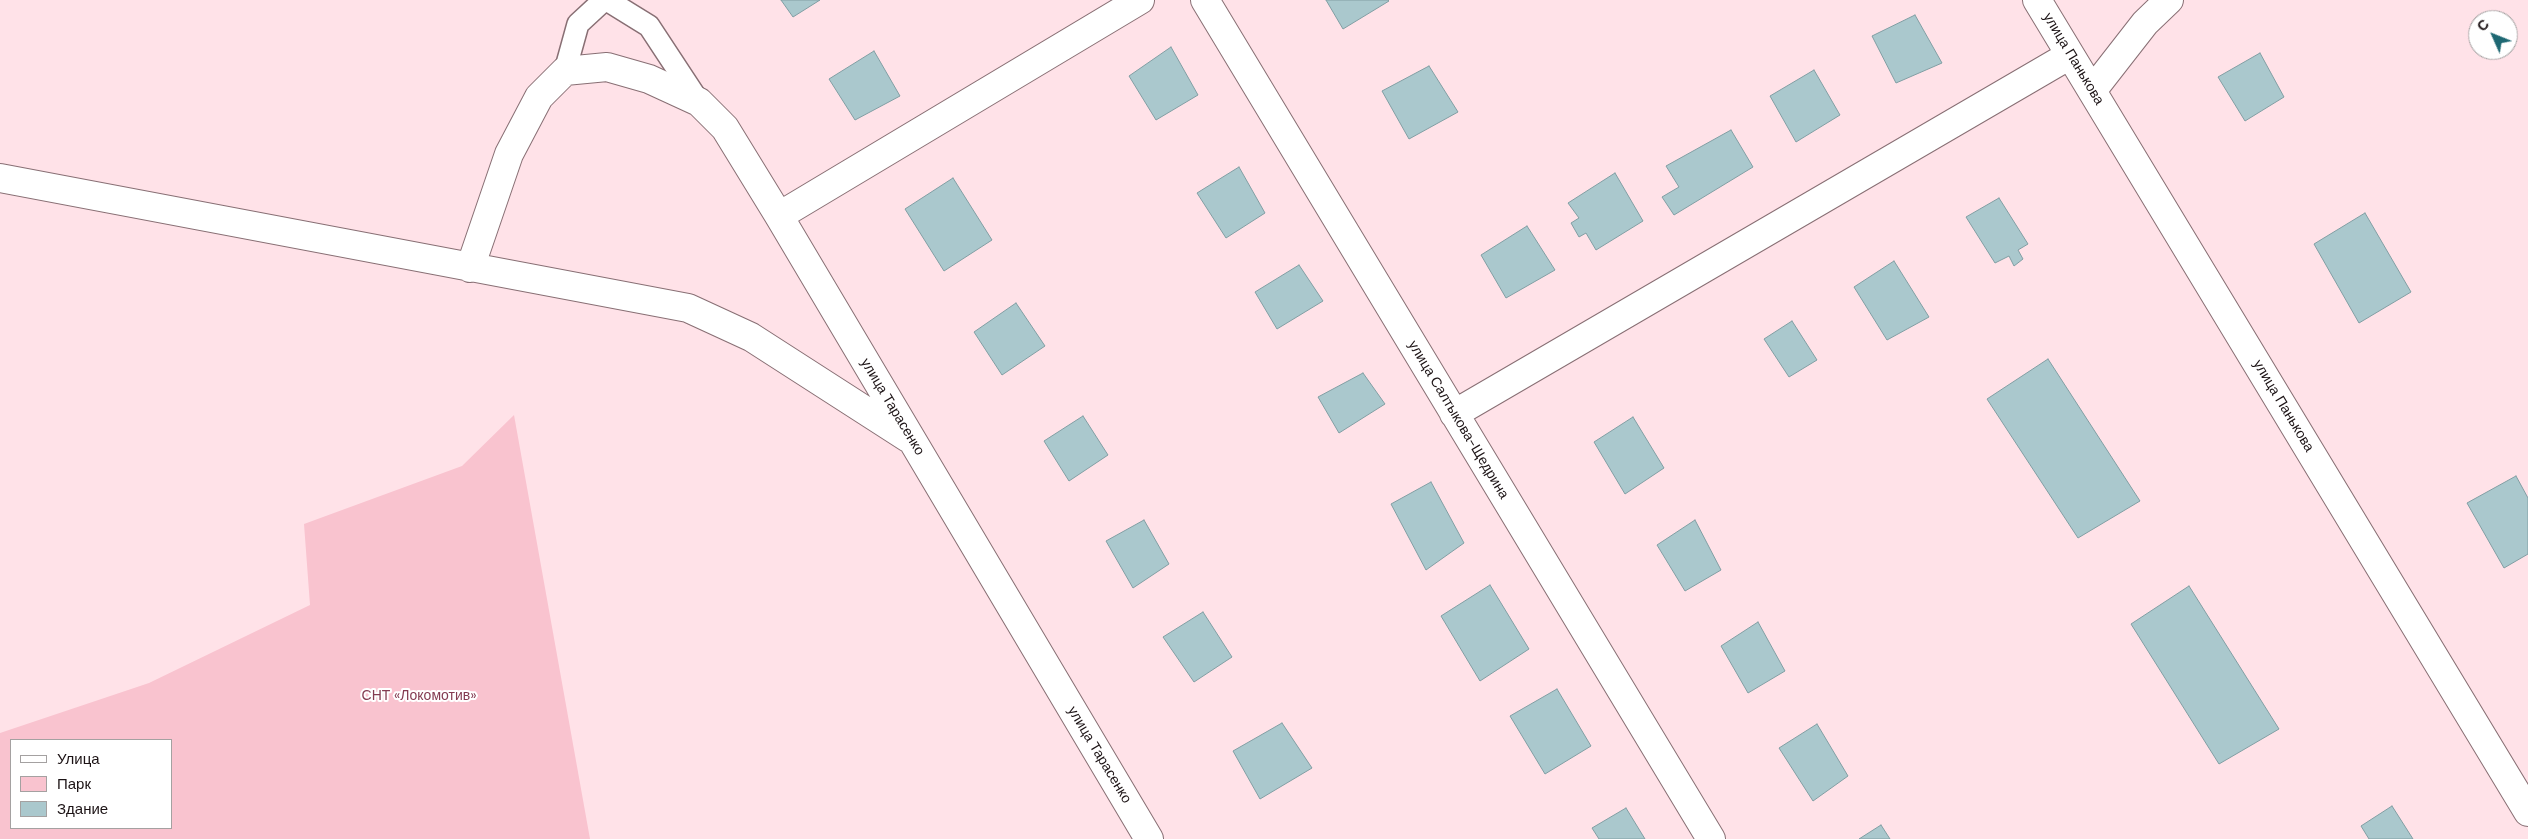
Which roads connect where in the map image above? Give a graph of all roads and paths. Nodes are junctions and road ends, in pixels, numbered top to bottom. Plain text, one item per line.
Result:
1 (606, 0) edge
2 (1140, 0) edge
3 (1205, 0) edge
4 (2037, 0) edge
5 (2169, 0) edge
6 (2070, 55) junction
7 (564, 71) junction
8 (2092, 91) junction
9 (699, 102) junction
10 (0, 178) edge
11 (779, 216) junction
12 (470, 268) junction
13 (1454, 414) junction
14 (912, 441) junction
15 (2528, 812) edge
16 (1149, 839) edge
17 (1711, 839) edge

1 - 7 lane
1 - 9 lane, улица Тарасенко
2 - 11 street
3 - 13 street, улица Салтыкова-Щедрина
4 - 6 street, улица Панькова
5 - 8 street
6 - 8 street, улица Панькова
6 - 13 street
7 - 9 street
7 - 12 street
8 - 15 street, улица Панькова
9 - 11 street, улица Тарасенко
10 - 12 street
11 - 14 street, улица Тарасенко
12 - 14 street
13 - 17 street, улица Салтыкова-Щедрина
14 - 16 street, улица Тарасенко

